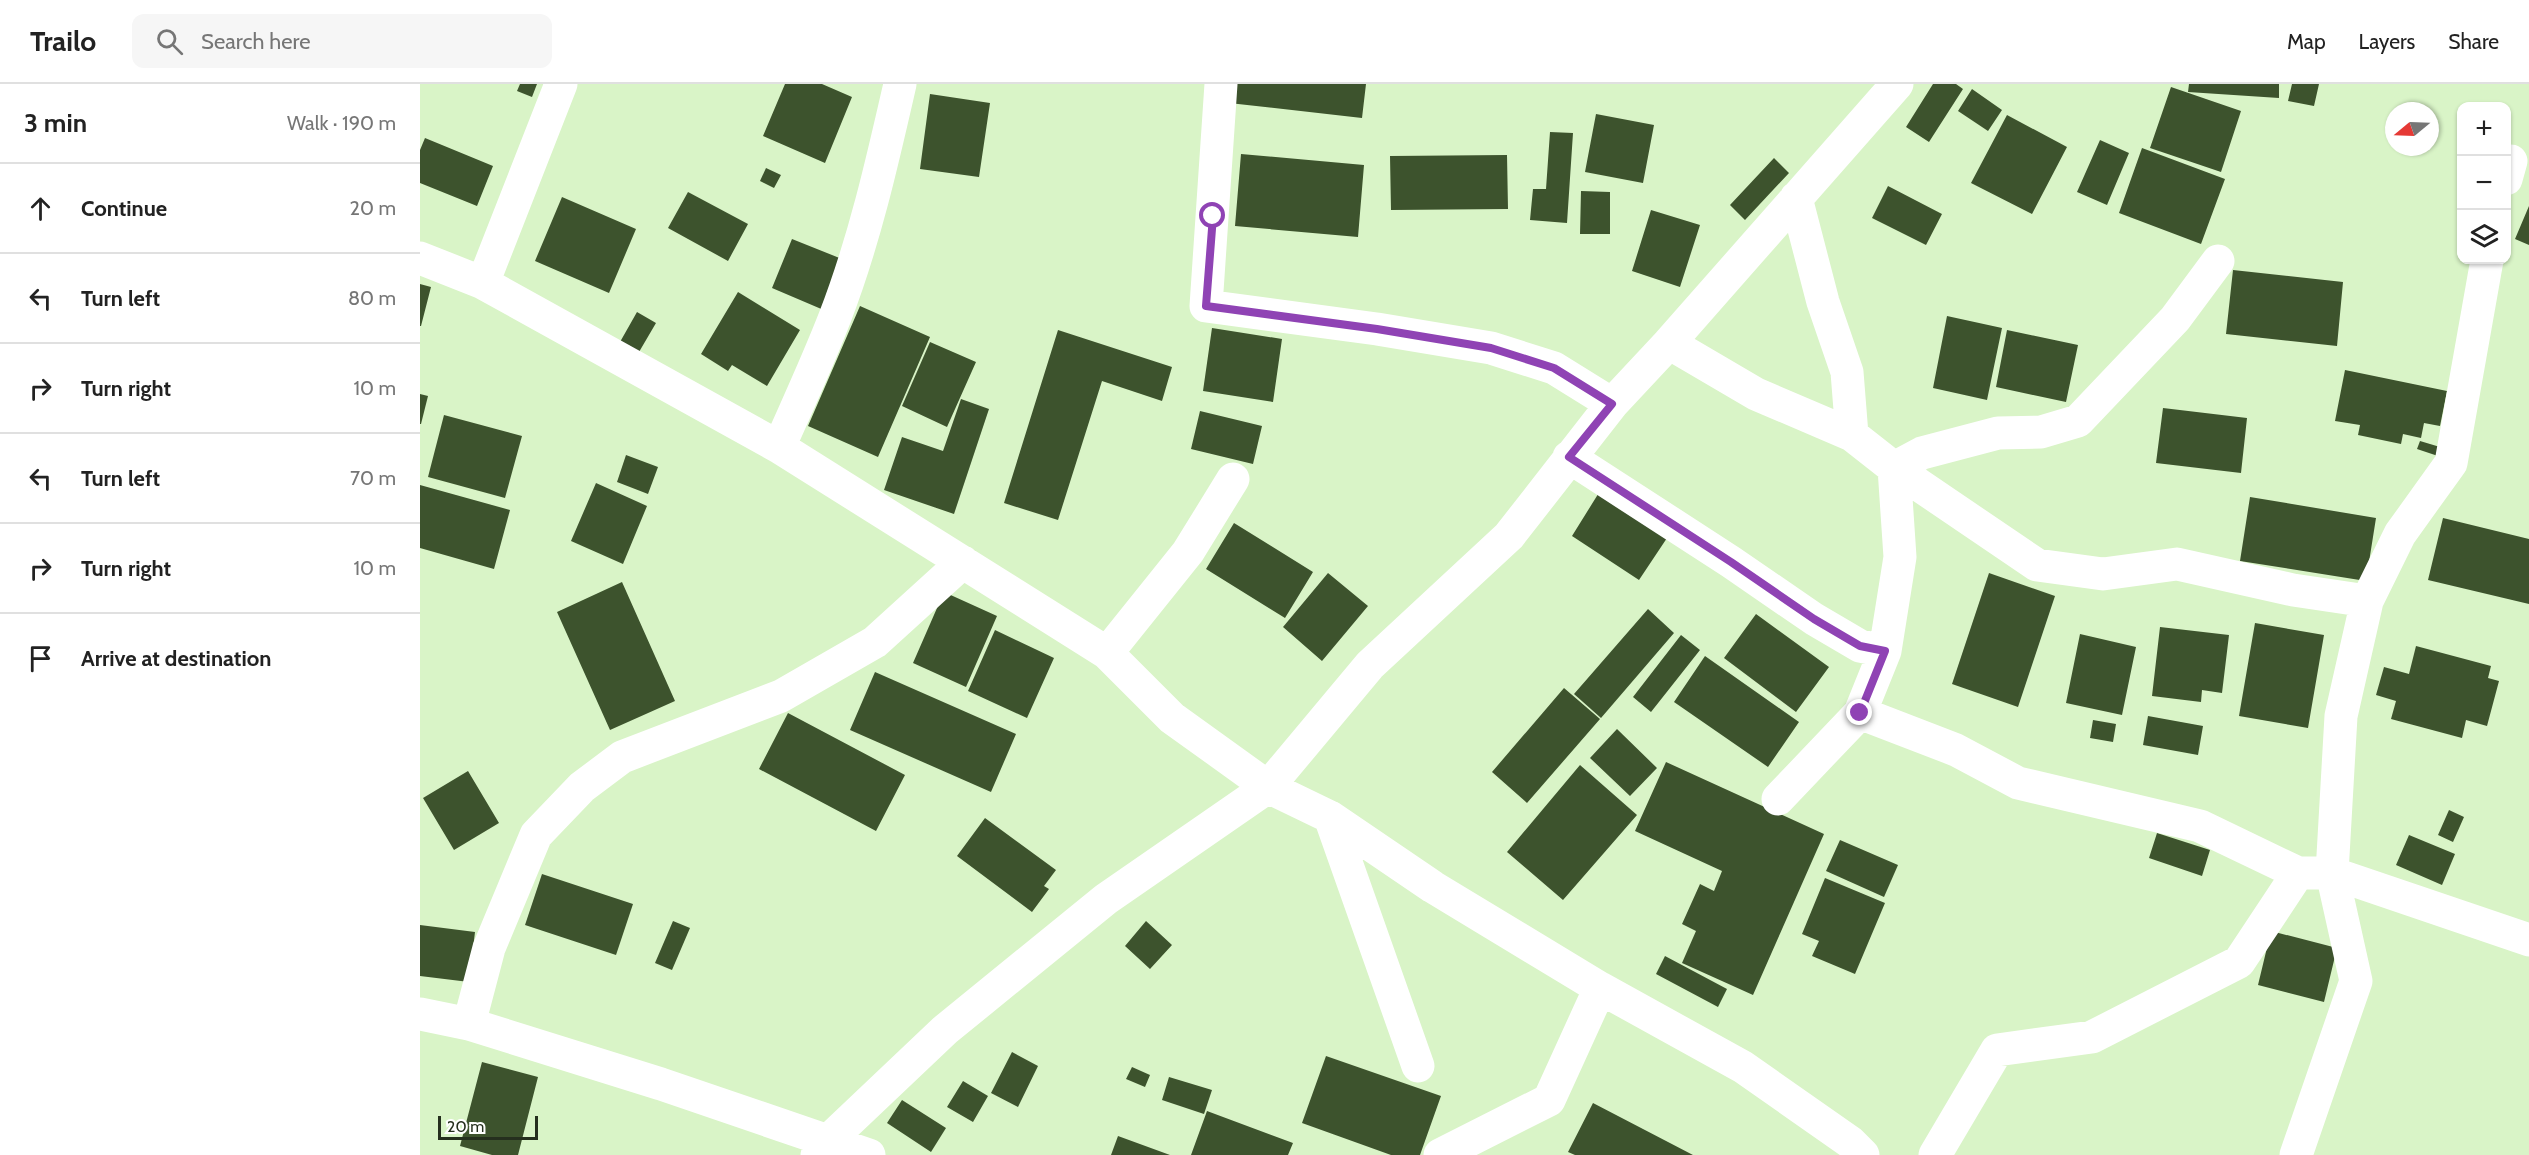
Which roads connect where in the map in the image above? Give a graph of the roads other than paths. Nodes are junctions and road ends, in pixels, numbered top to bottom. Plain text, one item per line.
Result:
1 (561, 84) edge
2 (900, 84) edge
3 (1221, 84) edge
4 (1897, 84) edge
5 (1796, 198) junction
6 (420, 258) edge
7 (2218, 261) dead end
8 (2486, 264) edge
9 (483, 283) junction
10 (1669, 343) junction
11 (1612, 404) junction
12 (1852, 435) junction
13 (779, 447) junction
14 (1569, 457) junction
15 (1894, 468) junction
16 (1233, 479) dead end
17 (963, 562) junction
18 (2367, 601) junction
19 (1885, 651) junction
20 (1107, 653) junction
21 (1860, 713) junction
22 (1268, 787) junction
23 (1778, 799) dead end
24 (1330, 817) junction
25 (2298, 873) junction
26 (2332, 873) junction
27 (2529, 940) edge
28 (1600, 988) junction
29 (420, 1014) edge
30 (469, 1024) junction
31 (1418, 1066) dead end
32 (823, 1148) edge
33 (869, 1155) edge
34 (1440, 1155) edge
35 (1863, 1155) edge
36 (1935, 1155) edge
37 (2296, 1155) edge

1 - 9 street
2 - 13 street
3 - 11 street
4 - 5 street
5 - 10 street
5 - 12 street
6 - 9 street
7 - 15 street
8 - 18 street
9 - 13 street
10 - 11 street
10 - 12 street
11 - 14 street
12 - 15 street
13 - 17 street
14 - 19 street
14 - 22 street
15 - 18 street
15 - 19 street
16 - 20 street
17 - 20 street
17 - 30 street
18 - 26 street
19 - 21 street
20 - 22 street
21 - 23 street
21 - 25 street
22 - 24 street
22 - 32 street
24 - 28 street
24 - 31 street
25 - 26 street
25 - 36 street
26 - 27 street
26 - 37 street
28 - 34 street
28 - 35 street
29 - 30 street
30 - 32 street
32 - 33 street

